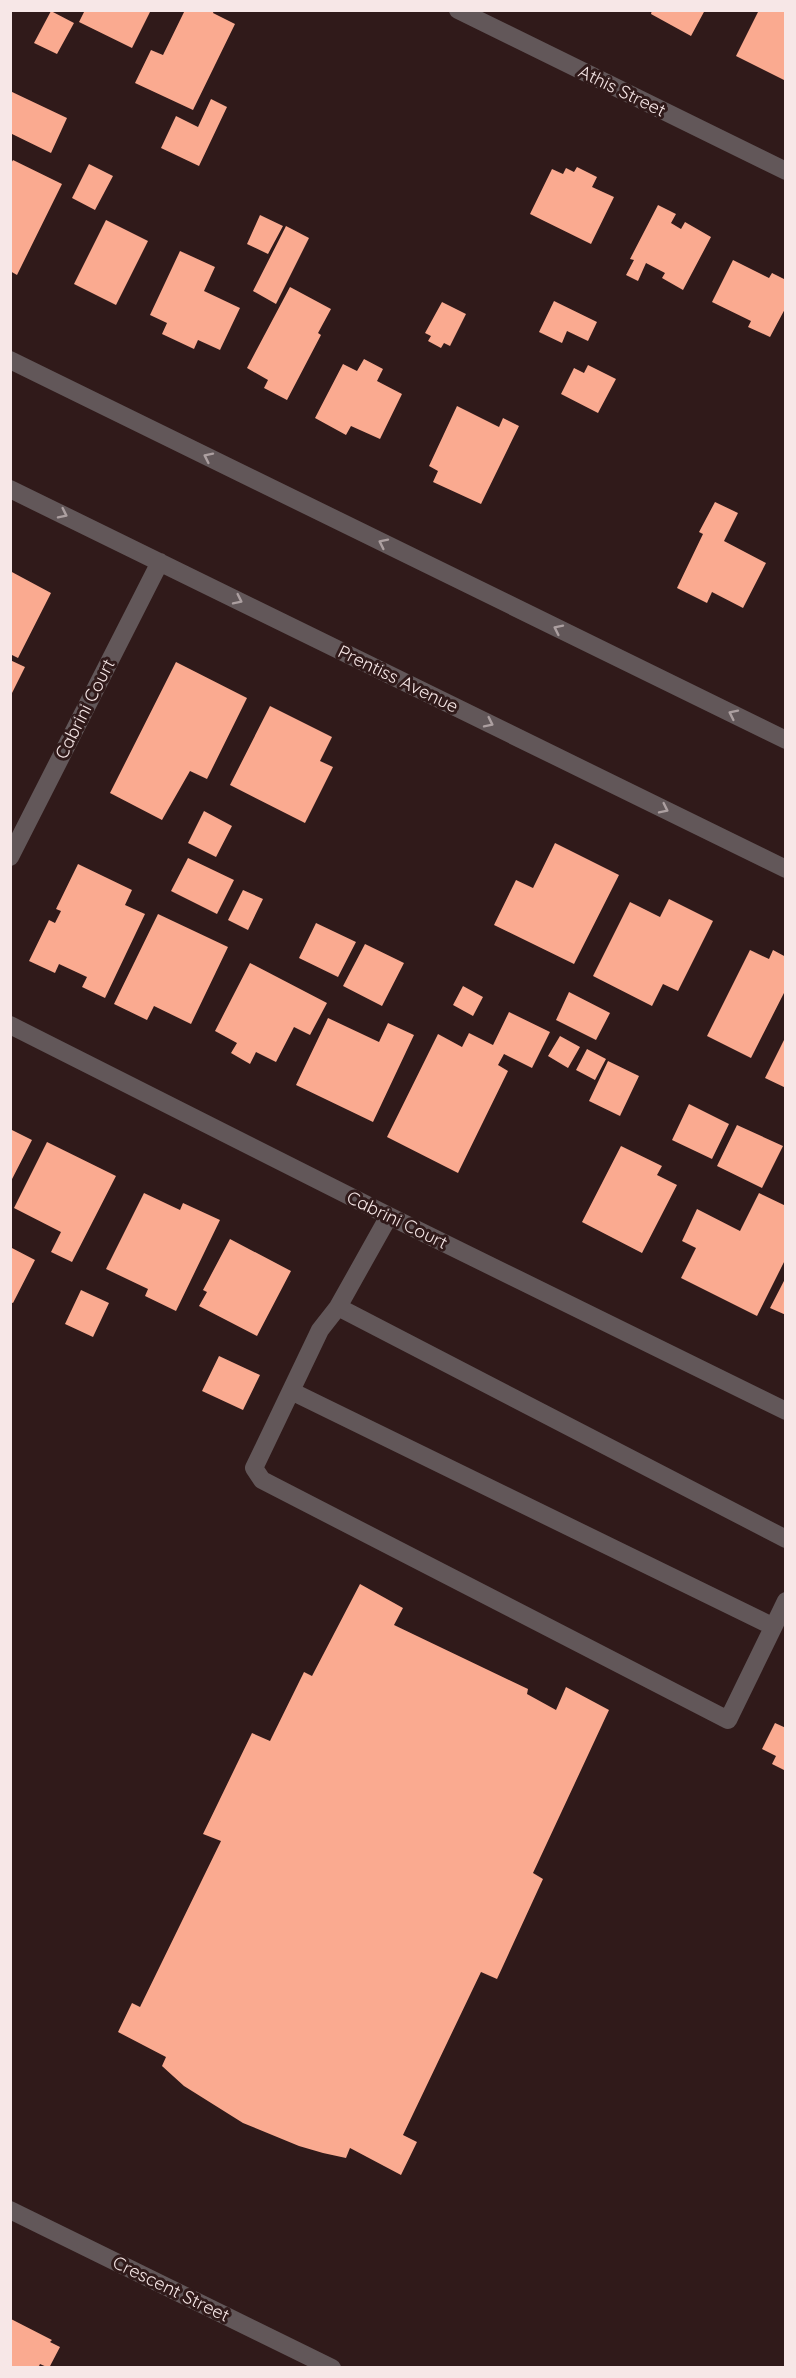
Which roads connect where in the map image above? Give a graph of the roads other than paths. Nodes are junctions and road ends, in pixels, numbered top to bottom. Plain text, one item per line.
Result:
1 (458, 10) edge
2 (786, 171) edge
3 (10, 360) edge
4 (10, 489) edge
5 (160, 562) junction
6 (786, 740) edge
7 (10, 856) edge
8 (786, 869) edge
9 (10, 1025) edge
10 (389, 1216) junction
11 (338, 1307) junction
12 (291, 1391) junction
13 (786, 1411) edge
14 (786, 1539) edge
15 (786, 1601) edge
16 (772, 1626) junction
17 (10, 2210) edge
18 (332, 2367) edge

1 - 2 street, Athis Street
6 -> 3 street
4 -> 5 street, Prentiss Avenue
5 - 7 street, Cabrini Court
5 -> 8 street, Prentiss Avenue
9 - 10 street, Cabrini Court
10 - 11 street
10 - 13 street, Cabrini Court
11 - 12 street
11 - 14 street
12 - 16 street
12 - 16 street
15 - 16 street
17 - 18 street, Crescent Street

